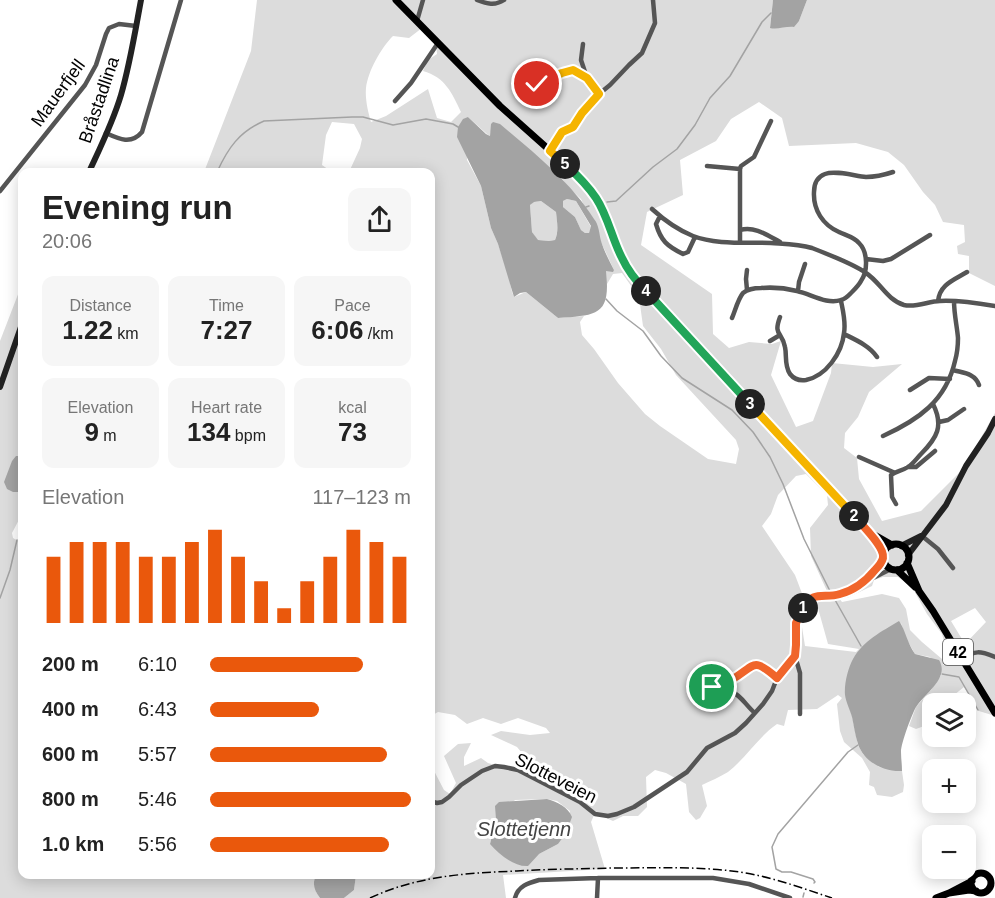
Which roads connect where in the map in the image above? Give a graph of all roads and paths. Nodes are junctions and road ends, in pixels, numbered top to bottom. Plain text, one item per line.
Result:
1 (141, 0) edge
2 (182, 0) edge
3 (396, 0) edge
4 (423, 0) edge
5 (477, 0) edge
6 (504, 0) edge
7 (653, 0) edge
8 (417, 21) junction
9 (136, 26) junction
10 (438, 43) junction
11 (583, 44) dead end
12 (587, 78) junction
13 (537, 84) dead end
14 (599, 94) junction
15 (395, 101) dead end
16 (771, 121) dead end
17 (106, 134) junction
18 (550, 151) junction
19 (707, 166) dead end
20 (91, 168) edge
21 (740, 169) junction
22 (893, 172) dead end
23 (0, 190) edge
24 (652, 209) dead end
25 (660, 216) junction
26 (740, 230) junction
27 (930, 236) dead end
28 (695, 237) junction
29 (740, 242) junction
30 (782, 244) junction
31 (866, 259) junction
32 (805, 264) dead end
33 (747, 270) dead end
34 (865, 272) junction
35 (967, 272) dead end
36 (747, 290) junction
37 (798, 291) junction
38 (841, 301) junction
39 (939, 301) junction
40 (954, 301) junction
41 (995, 306) edge
42 (780, 317) dead end
43 (732, 318) dead end
44 (844, 334) junction
45 (18, 335) edge
46 (780, 335) junction
47 (770, 341) dead end
48 (877, 357) dead end
49 (953, 370) junction
50 (950, 379) junction
51 (979, 385) dead end
52 (0, 387) edge
53 (910, 390) dead end
54 (933, 404) junction
55 (964, 409) dead end
56 (995, 419) edge
57 (939, 422) junction
58 (883, 436) dead end
59 (935, 452) dead end
60 (859, 457) dead end
61 (908, 467) junction
62 (893, 472) junction
63 (896, 504) dead end
64 (869, 532) junction
65 (922, 536) junction
66 (892, 545) junction
67 (901, 546) junction
68 (883, 557) junction
69 (908, 559) junction
70 (953, 568) dead end
71 (894, 569) junction
72 (867, 580) junction
73 (919, 591) junction
74 (795, 656) junction
75 (995, 657) edge
76 (962, 659) junction
77 (777, 678) junction
78 (755, 712) junction
79 (995, 713) edge
80 (800, 714) dead end
81 (435, 802) edge
82 (987, 874) junction
83 (995, 877) edge
84 (598, 878) junction
85 (972, 881) junction
86 (992, 887) edge
87 (976, 891) junction
88 (949, 893) junction
89 (515, 898) edge
90 (597, 898) edge
91 (790, 898) edge
92 (936, 898) edge

1 - 9 main road, Bråstadlina
2 - 17 street
3 - 8 main road, 42
4 - 8 street
5 - 6 street
7 - 14 street
8 - 10 main road, 42
9 - 17 main road, Bråstadlina
9 - 23 street, Mauerfjell
10 - 15 street
10 - 18 main road, 42
11 - 12 street
12 - 13 street
12 - 14 street
14 - 18 street
16 - 21 street
17 - 20 main road, Bråstadlina
18 - 64 main road, 42
19 - 21 street
21 - 26 street
22 - 31 street
24 - 25 street
25 - 28 street
25 - 28 street
26 - 29 street
26 - 30 street
27 - 31 street
28 - 29 street
29 - 30 street
30 - 34 street
31 - 34 street
32 - 37 street
33 - 36 street
34 - 38 street
34 - 39 street
35 - 39 street
36 - 37 street
36 - 43 street
37 - 38 street
38 - 44 street
39 - 40 street
40 - 41 street
40 - 49 street
42 - 46 street
44 - 46 street
44 - 48 street
45 - 52 main road
46 - 47 street
49 - 50 street
49 - 51 street
50 - 53 street
50 - 54 street
54 - 57 street
54 - 58 street
55 - 57 street
56 - 65 main road
57 - 61 street
59 - 61 street
60 - 62 street
61 - 62 street
62 - 63 street
64 - 66 main road, 42
64 - 68 main road, 42
65 - 67 main road
65 - 69 main road
65 - 70 street
66 - 67 main road, 42
66 - 68 main road
67 - 69 main road, 42
68 - 71 main road, 42
68 - 72 street
69 - 71 main road
69 - 73 main road, 42
71 - 72 street
71 - 73 main road, 42
72 - 74 street
73 - 76 main road, 42
74 - 77 street, Slotteveien
74 - 80 street
75 - 76 street
76 - 79 main road, 42
77 - 78 street, Slotteveien
77 - 78 street
78 - 81 street, Slotteveien
82 - 83 main road
82 - 85 main road
82 - 86 main road
84 - 89 street
84 - 90 street
84 - 91 street
85 - 87 main road
85 - 88 main road
86 - 87 main road
87 - 88 main road
88 - 92 main road

